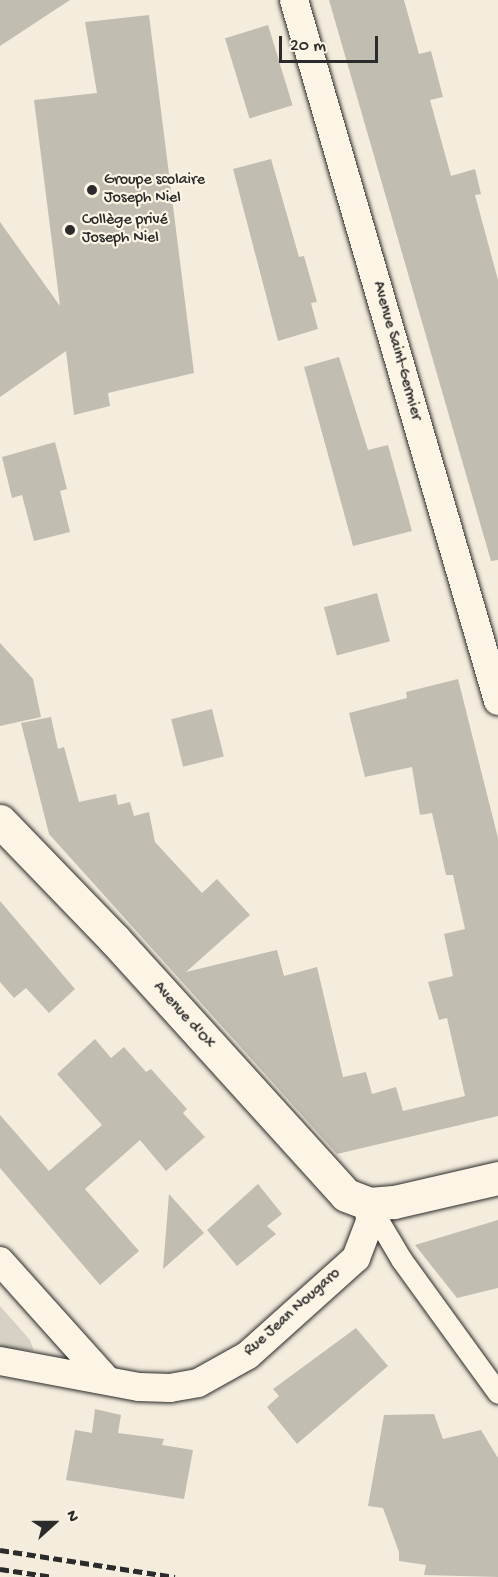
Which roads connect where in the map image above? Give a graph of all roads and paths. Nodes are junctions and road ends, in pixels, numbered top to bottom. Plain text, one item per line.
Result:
1 (294, 0) edge
2 (498, 701) edge
3 (0, 821) edge
4 (498, 1178) edge
5 (369, 1204) junction
6 (0, 1261) edge
7 (0, 1361) edge
8 (105, 1378) junction
9 (498, 1393) edge

1 - 2 street, Avenue Saint-Germier
3 - 5 street, Avenue d'Ox
4 - 5 street
5 - 8 street, Rue Jean Nougaro
5 - 9 street
6 - 8 street
7 - 8 street, Rue Jean Nougaro

